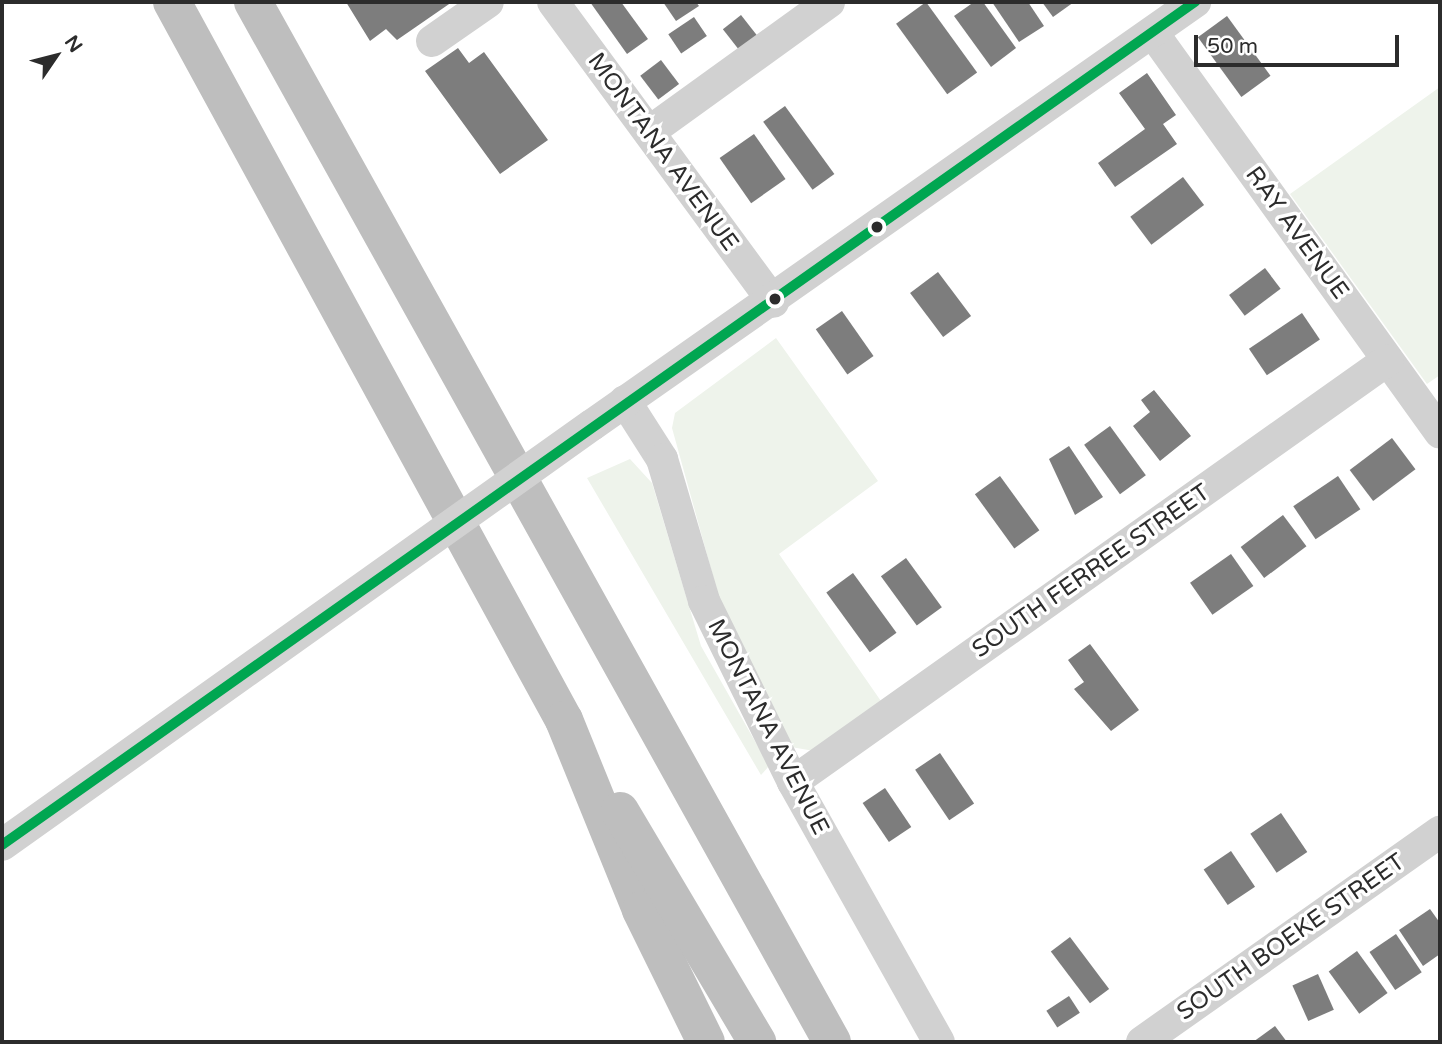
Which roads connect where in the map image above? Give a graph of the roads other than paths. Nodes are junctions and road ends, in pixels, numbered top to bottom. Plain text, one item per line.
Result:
1 (172, 2) edge
2 (253, 2) edge
3 (488, 2) edge
4 (553, 2) edge
5 (829, 2) edge
6 (1195, 2) edge
7 (1153, 33) junction
8 (432, 41) dead end
9 (649, 132) junction
10 (773, 302) junction
11 (1388, 360) junction
12 (625, 401) junction
13 (1440, 433) edge
14 (564, 720) junction
15 (793, 782) junction
16 (1440, 832) edge
17 (2, 845) edge
18 (706, 1042) edge
19 (757, 1042) edge
20 (832, 1042) edge
21 (939, 1042) edge
22 (1142, 1042) edge

1 - 14 highway
2 - 20 highway
3 - 8 street
4 - 9 street, MONTANA AVENUE
5 - 9 street
6 - 7 street
7 - 10 street
7 - 11 street, RAY AVENUE
9 - 10 street, MONTANA AVENUE
10 - 12 street
11 - 13 street, RAY AVENUE
11 - 15 street, SOUTH FERREE STREET
12 - 15 street, MONTANA AVENUE
12 - 17 street, bridge
14 - 18 highway
14 - 19 highway
15 - 21 street, MONTANA AVENUE
16 - 22 street, SOUTH BOEKE STREET

